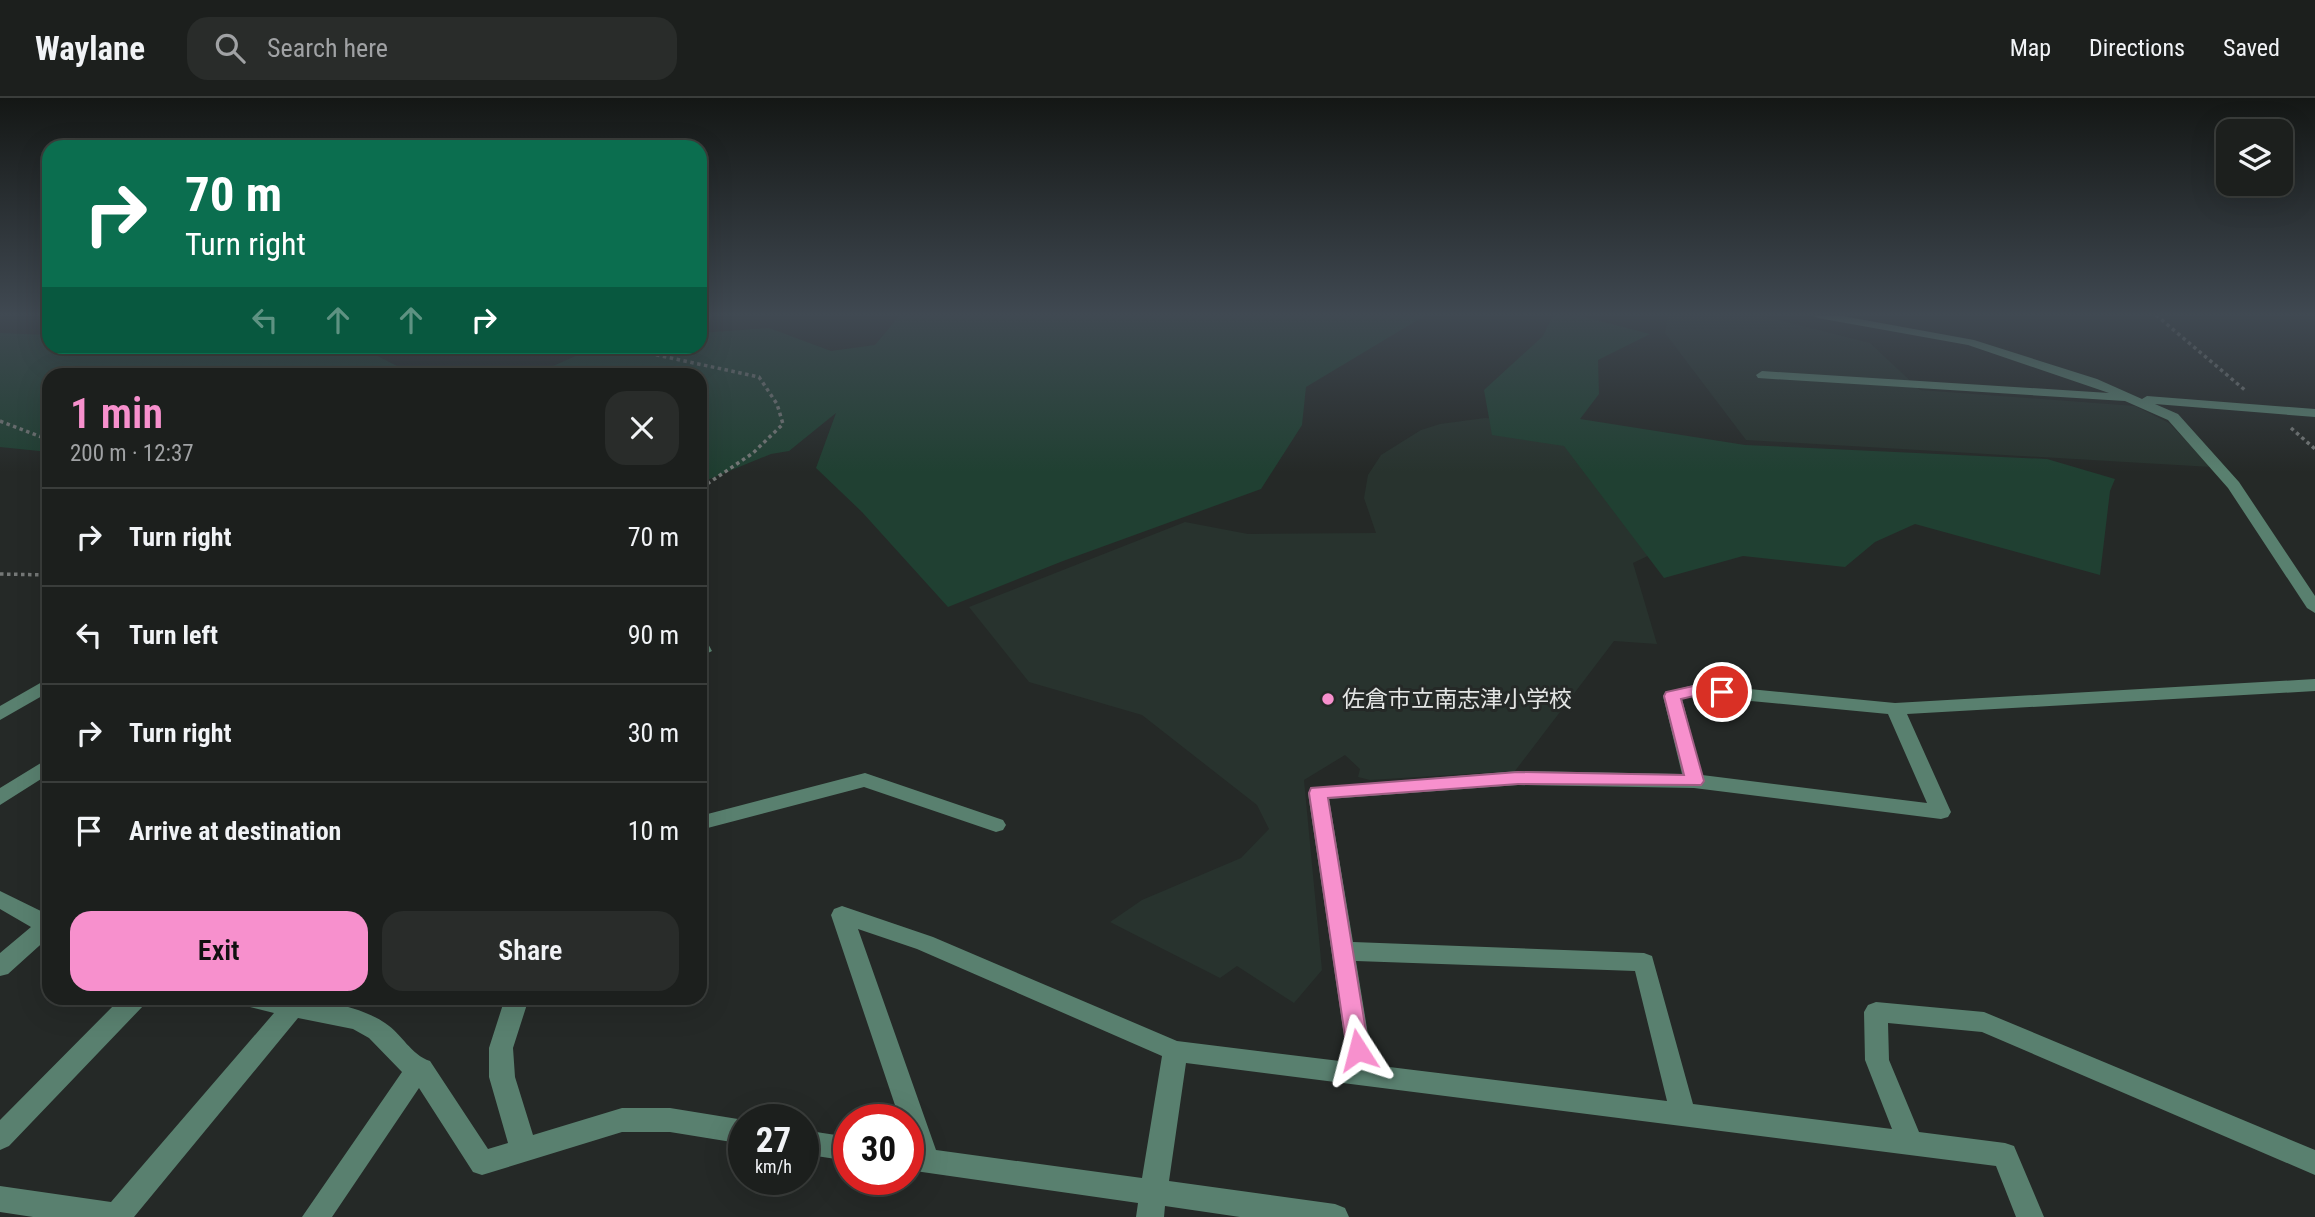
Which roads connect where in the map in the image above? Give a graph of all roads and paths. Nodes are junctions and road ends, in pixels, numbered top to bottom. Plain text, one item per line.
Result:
1 (714, 367) edge
2 (2048, 367) edge
3 (2218, 367) edge
4 (1762, 375) dead end
5 (2136, 399) junction
6 (2269, 410) junction
7 (2315, 413) edge
8 (0, 421) edge
9 (42, 437) edge
10 (2315, 449) edge
11 (707, 484) edge
12 (0, 574) edge
13 (42, 575) edge
14 (2315, 608) edge
15 (2315, 685) edge
16 (42, 688) edge
17 (1895, 709) junction
18 (0, 714) edge
19 (42, 770) edge
20 (1695, 781) junction
21 (0, 797) edge
22 (707, 821) edge
23 (996, 825) dead end
24 (0, 899) edge
25 (42, 922) edge
26 (42, 930) edge
27 (1342, 951) junction
28 (0, 967) edge
29 (129, 1005) edge
30 (279, 1005) edge
31 (515, 1005) edge
32 (292, 1008) junction
33 (1175, 1052) junction
34 (416, 1071) junction
35 (1362, 1074) junction
36 (901, 1104) edge
37 (1683, 1115) junction
38 (728, 1129) edge
39 (0, 1138) edge
40 (1911, 1143) junction
41 (524, 1151) junction
42 (924, 1161) edge
43 (2315, 1163) edge
44 (0, 1199) edge
45 (1152, 1204) edge
46 (117, 1217) edge
47 (316, 1217) edge
48 (1335, 1217) edge
49 (2030, 1217) edge

1 - 11 path
2 - 5 street
3 - 6 path
4 - 5 street
5 - 6 street
5 - 14 street
6 - 7 street
6 - 10 path
8 - 9 path
12 - 13 path
15 - 17 street
16 - 18 street
17 - 20 street
17 - 20 street
19 - 21 street
20 - 27 street
22 - 23 street
24 - 25 street
26 - 28 street
27 - 35 street
27 - 37 street
29 - 39 street
30 - 32 street
31 - 41 street
32 - 34 street
32 - 46 street
33 - 35 street
33 - 36 street
33 - 45 street
34 - 41 street
34 - 47 street
35 - 37 street
37 - 40 street
38 - 41 street
40 - 43 street
40 - 49 street
42 - 45 street
44 - 46 street
45 - 48 street

